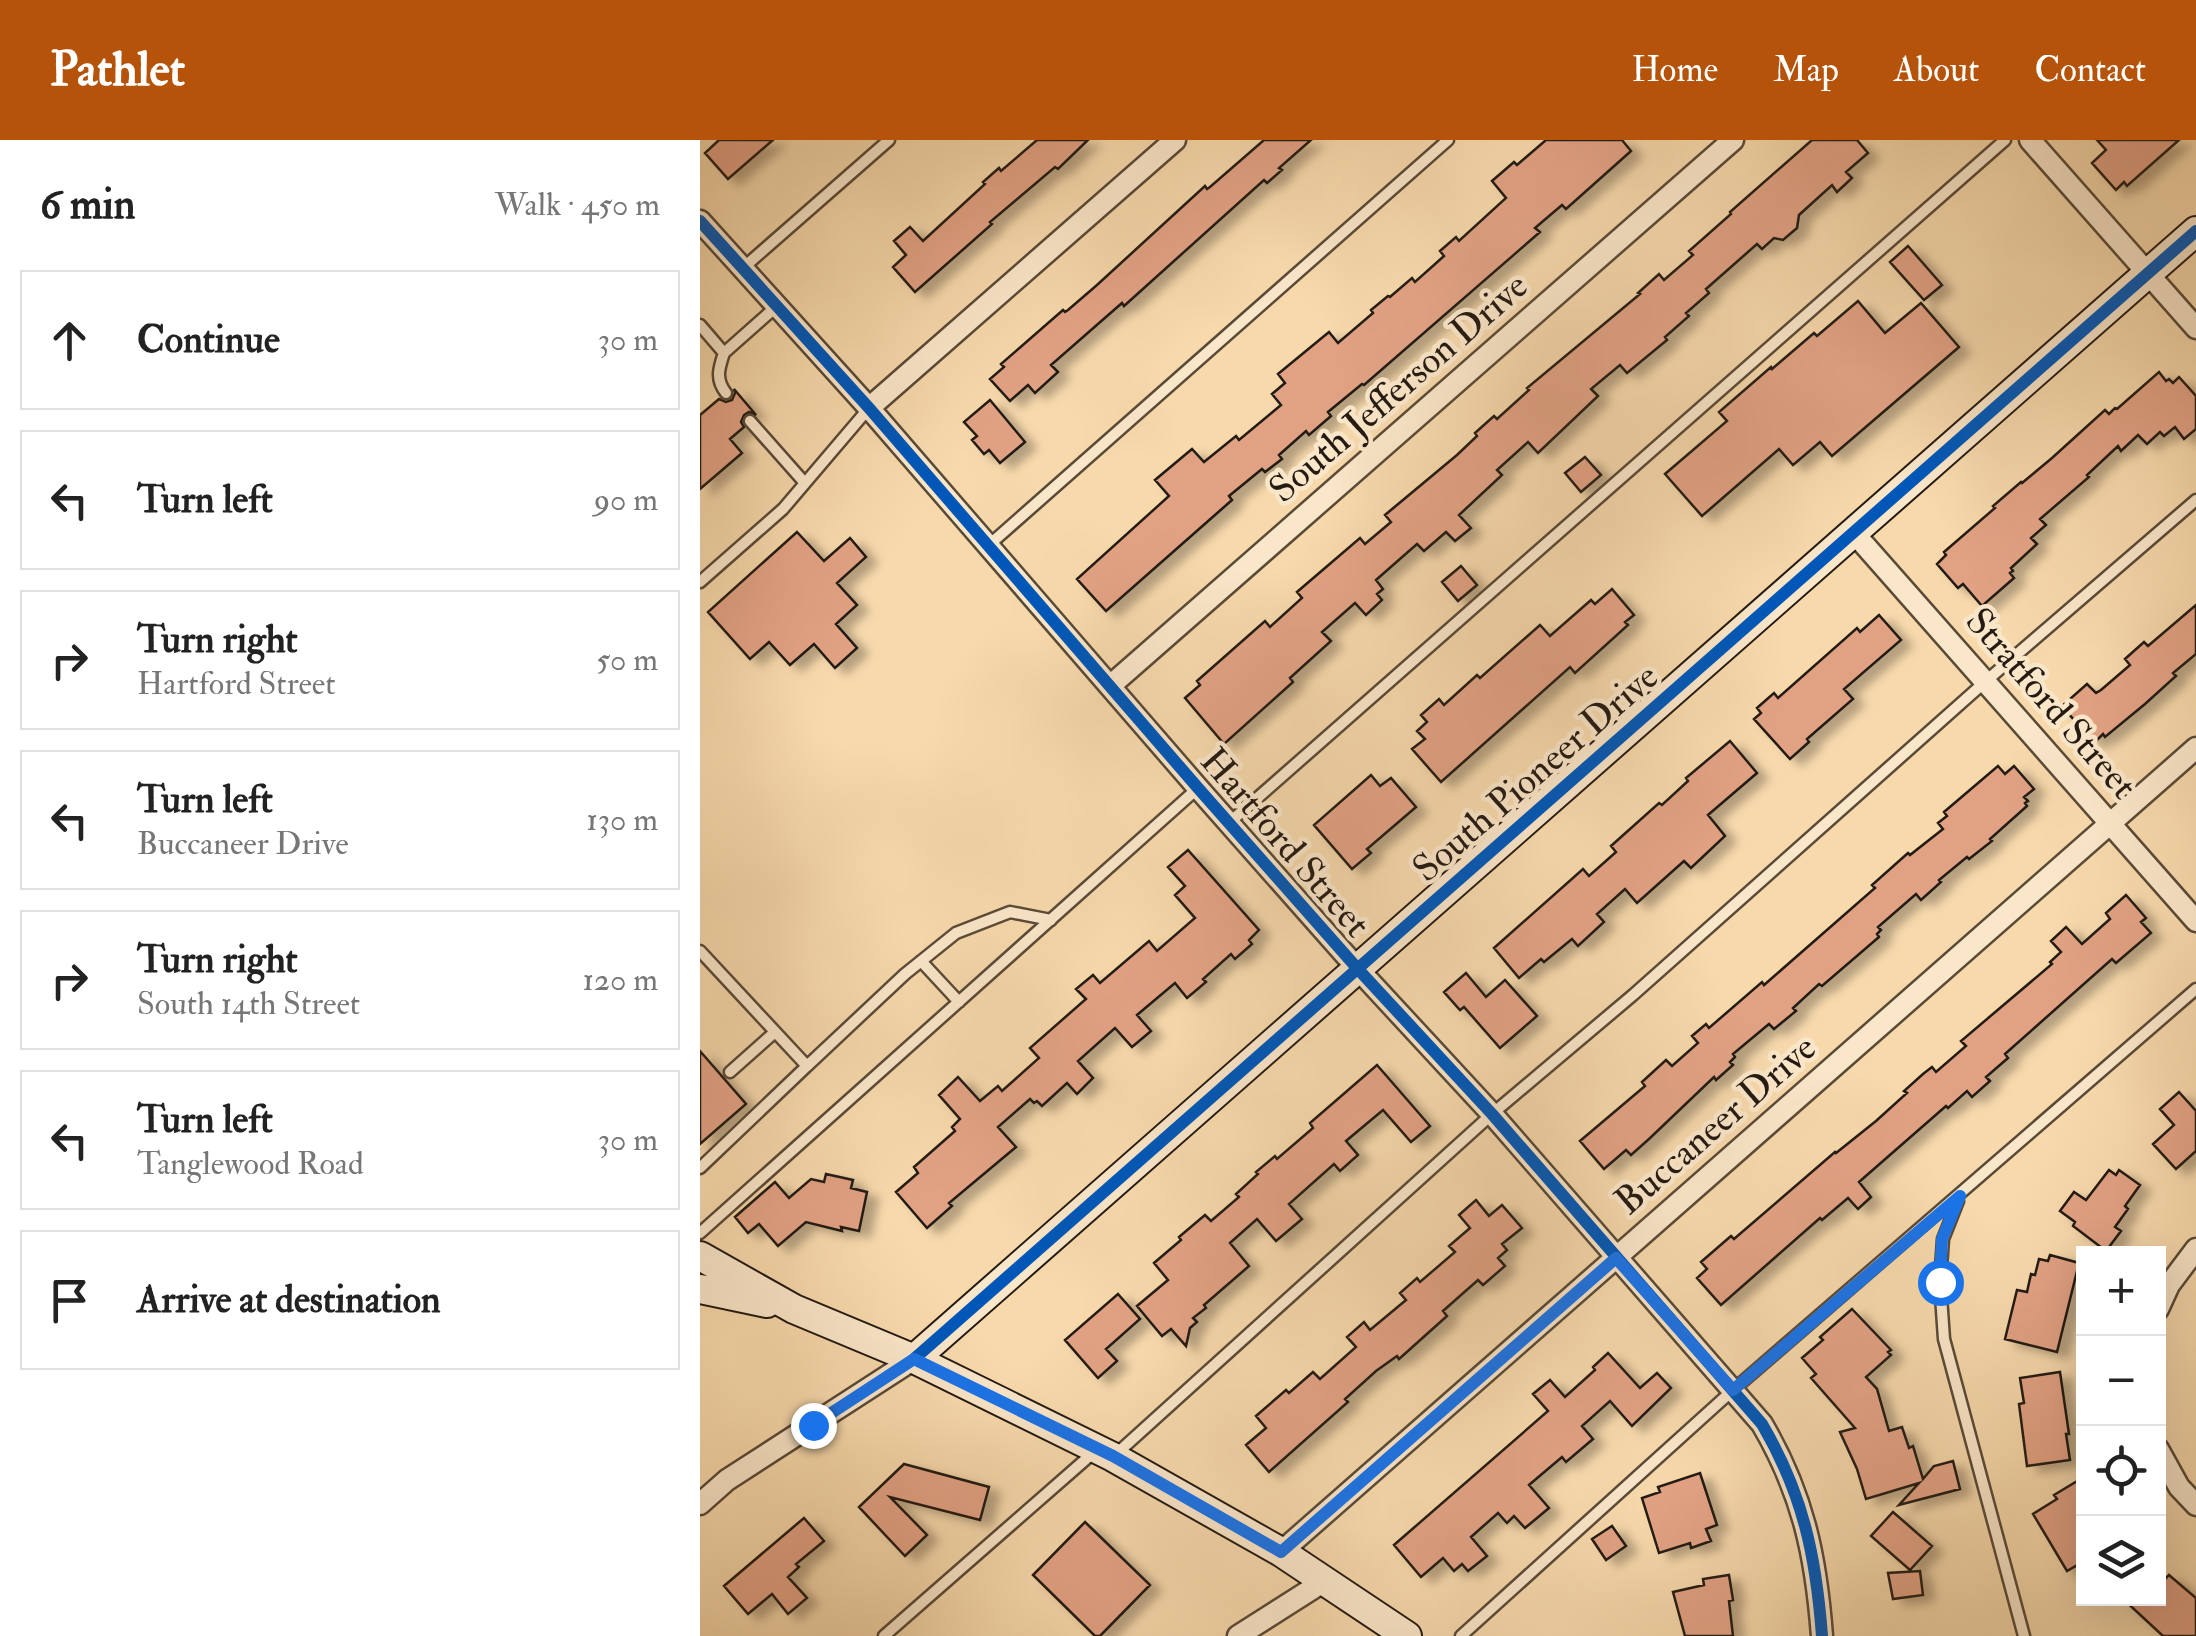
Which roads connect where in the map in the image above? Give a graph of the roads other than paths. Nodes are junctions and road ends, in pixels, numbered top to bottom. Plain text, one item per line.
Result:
1 (890, 140) edge
2 (1175, 140) edge
3 (1448, 140) edge
4 (1733, 140) edge
5 (2005, 140) edge
6 (2030, 140) edge
7 (700, 221) edge
8 (2196, 231) edge
9 (743, 268) junction
10 (2148, 273) junction
11 (777, 306) junction
12 (700, 326) edge
13 (2196, 328) edge
14 (724, 353) junction
15 (726, 393) dead end
16 (868, 408) junction
17 (750, 421) dead end
18 (804, 482) junction
19 (2196, 500) edge
20 (1854, 532) junction
21 (988, 546) junction
22 (700, 582) edge
23 (1986, 682) junction
24 (1110, 686) junction
25 (2196, 748) edge
26 (1198, 788) junction
27 (1230, 822) junction
28 (2110, 822) junction
29 (1051, 920) junction
30 (2196, 921) edge
31 (700, 952) edge
32 (921, 961) junction
33 (1357, 968) junction
34 (2196, 989) edge
35 (959, 1002) junction
36 (775, 1032) junction
37 (807, 1066) junction
38 (730, 1072) dead end
39 (1492, 1114) junction
40 (700, 1168) edge
41 (1960, 1196) junction
42 (700, 1233) edge
43 (2196, 1249) edge
44 (700, 1256) edge
45 (1616, 1258) junction
46 (700, 1289) edge
47 (2166, 1290) edge
48 (794, 1309) junction
49 (914, 1359) junction
50 (1733, 1390) junction
51 (1105, 1453) junction
52 (2166, 1463) edge
53 (700, 1504) edge
54 (2196, 1505) edge
55 (1281, 1552) junction
56 (1326, 1580) junction
57 (884, 1636) edge
58 (1238, 1636) edge
59 (1407, 1636) edge
60 (1461, 1636) edge
61 (1822, 1636) edge
62 (2024, 1636) edge

1 - 9 lane
2 - 16 street
3 - 21 lane
4 - 24 street, South Jefferson Drive
5 - 27 lane
6 - 10 street
7 - 9 street, Hartford Street
8 - 10 street, South Pioneer Drive
9 - 11 street, Hartford Street
10 - 13 street
10 - 20 street, South Pioneer Drive
11 - 14 lane
11 - 16 street, Hartford Street
12 - 14 lane
14 - 15 lane
16 - 18 lane
16 - 21 street, Hartford Street
17 - 18 lane
18 - 22 lane
19 - 23 lane
20 - 23 street, Stratford Street
20 - 33 street, South Pioneer Drive
21 - 24 street, Hartford Street
23 - 28 street, Stratford Street
23 - 39 lane
24 - 26 street, Hartford Street
25 - 28 street, Buccaneer Drive
26 - 27 street, Hartford Street
26 - 29 lane
27 - 33 street, Hartford Street
28 - 30 street, Stratford Street
28 - 45 street, Buccaneer Drive
29 - 32 lane
29 - 35 lane
31 - 36 lane
32 - 35 lane
32 - 37 lane
33 - 39 street, Hartford Street
33 - 49 street, South Pioneer Drive
34 - 41 lane
35 - 42 lane
36 - 37 lane
36 - 38 lane
37 - 40 lane
39 - 45 street, Hartford Street
39 - 51 lane
41 - 50 lane
41 - 62 lane
43 - 47 street
44 - 48 street
45 - 50 street, Hartford Street
45 - 55 street, Buccaneer Drive
46 - 48 street
48 - 49 street
49 - 51 street
49 - 53 street
50 - 60 lane
50 - 61 street, Hartford Street
51 - 55 street
51 - 57 lane
52 - 54 street
55 - 56 street
56 - 58 street
56 - 59 street

